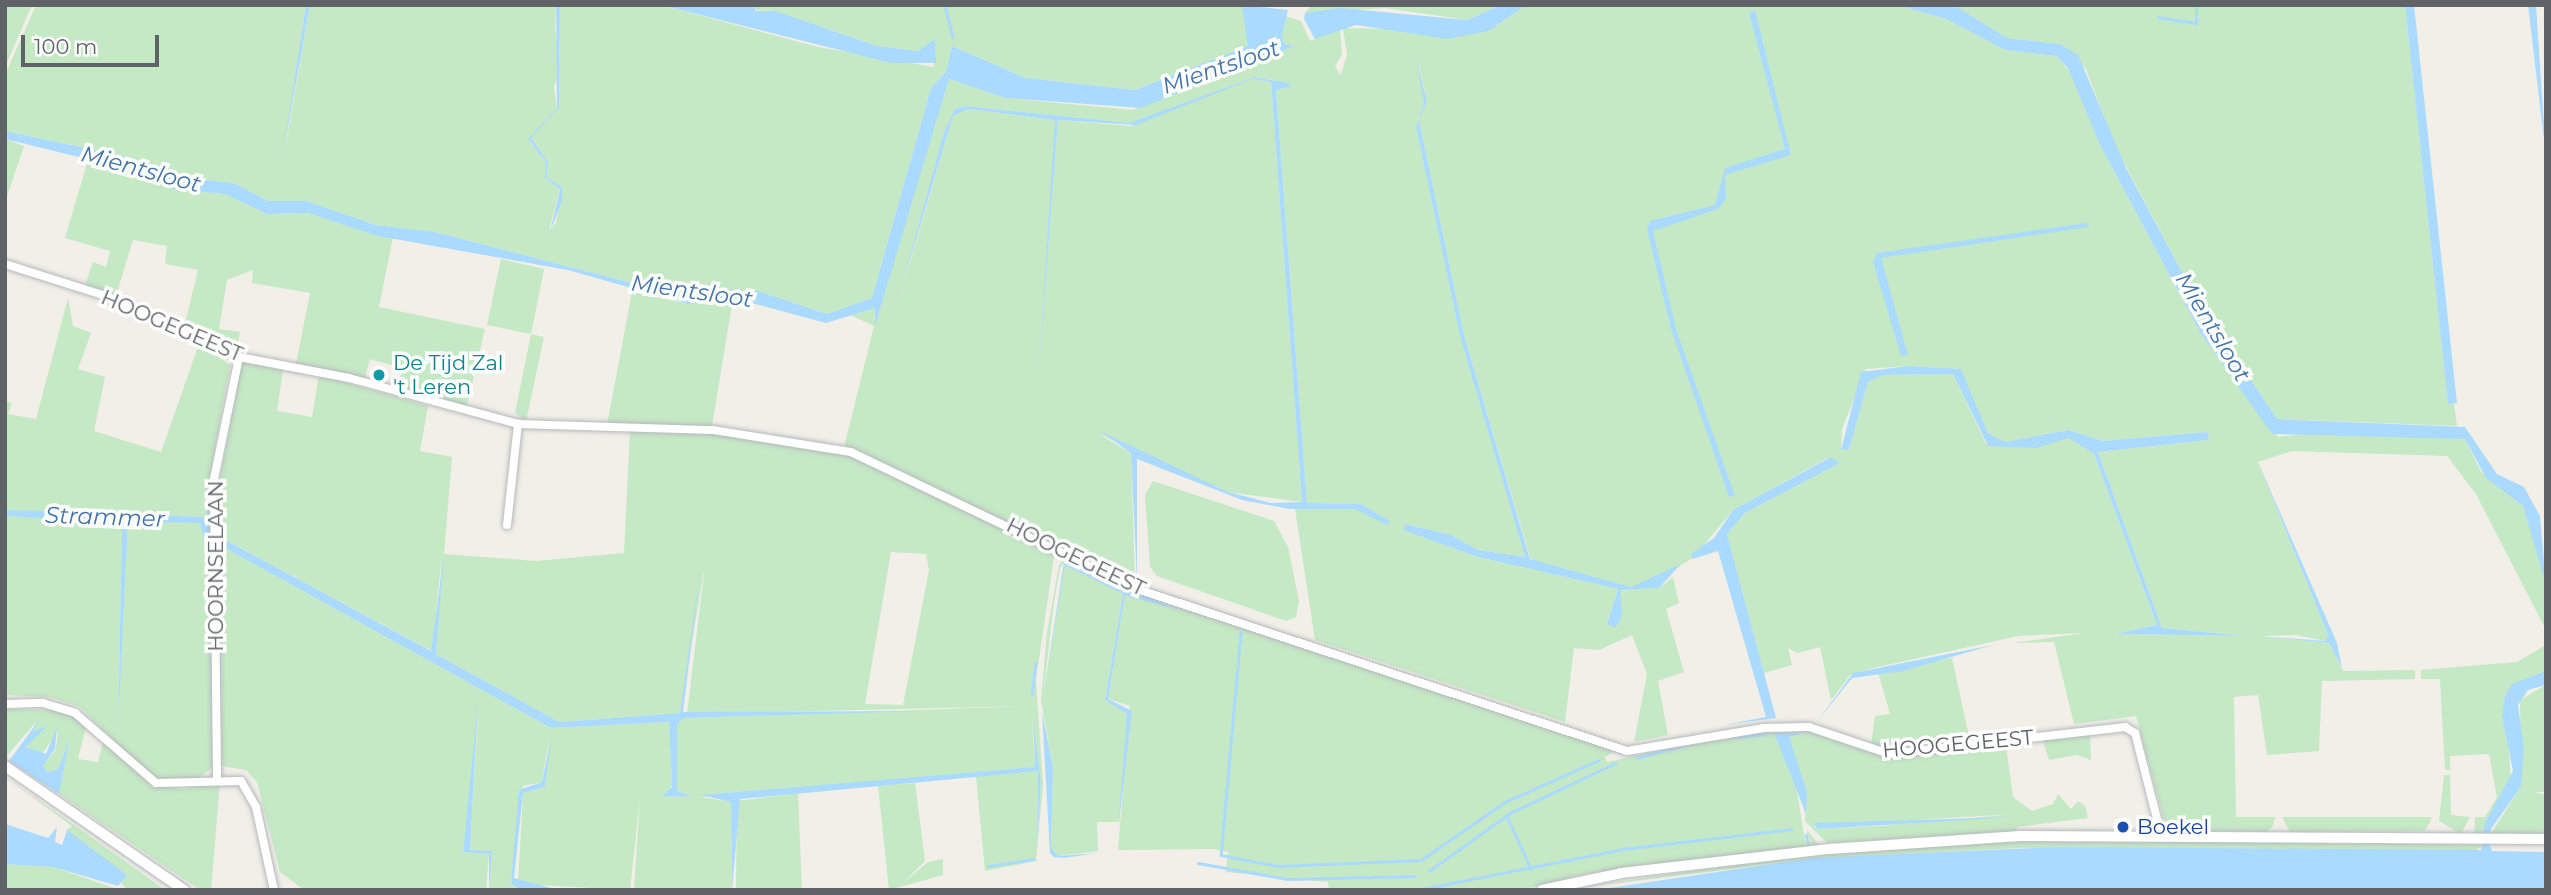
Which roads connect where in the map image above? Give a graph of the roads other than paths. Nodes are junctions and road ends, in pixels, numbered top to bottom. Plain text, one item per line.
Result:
1 (5, 264) edge
2 (239, 356) junction
3 (518, 424) junction
4 (507, 525) dead end
5 (5, 704) edge
6 (5, 766) edge
7 (217, 778) junction
8 (2161, 834) junction
9 (2546, 839) edge
10 (184, 890) edge
11 (274, 890) edge
12 (1542, 890) edge

1 - 2 street, HOOGEGEEST
2 - 3 street, HOOGEGEEST
2 - 7 street, HOORNSELAAN
3 - 4 street
3 - 8 street, HOOGEGEEST
5 - 7 street
6 - 10 street
7 - 11 street
8 - 9 street
8 - 12 street

